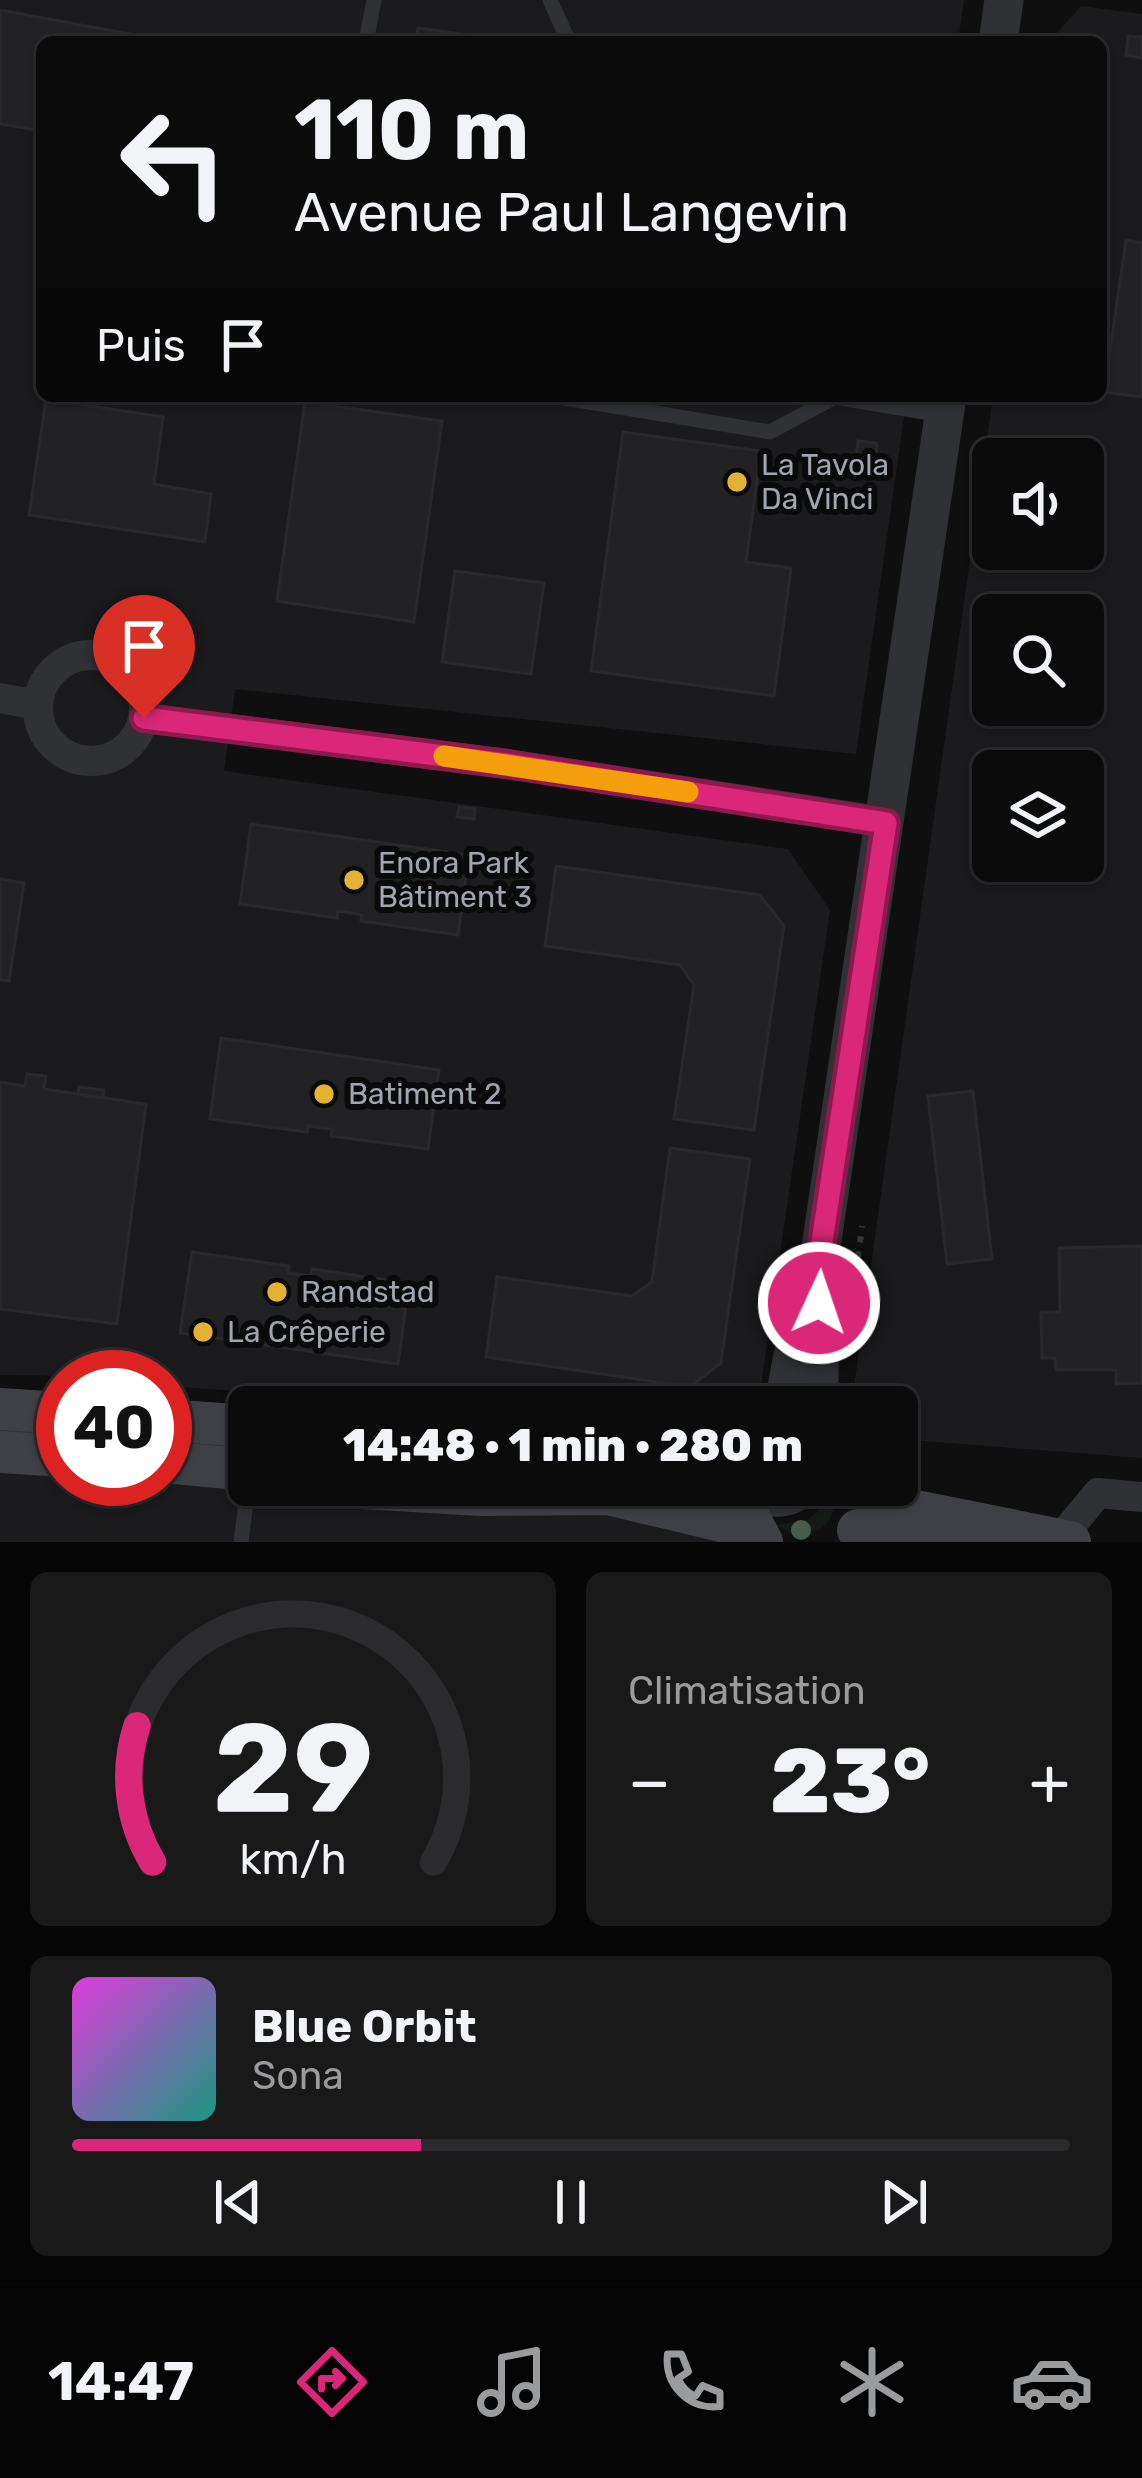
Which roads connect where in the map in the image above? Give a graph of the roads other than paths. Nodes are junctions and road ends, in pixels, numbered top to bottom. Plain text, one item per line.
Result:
1 (374, 0) edge
2 (550, 0) edge
3 (1004, 0) edge
4 (367, 36) edge
5 (566, 36) edge
6 (999, 36) edge
7 (589, 402) edge
8 (826, 402) edge
9 (897, 402) edge
10 (946, 406) edge
11 (0, 698) edge
12 (38, 705) junction
13 (144, 718) junction
14 (886, 823) junction
15 (819, 1261) junction
16 (786, 1386) edge
17 (819, 1386) edge
18 (0, 1408) edge
19 (36, 1411) edge
20 (192, 1422) edge
21 (228, 1424) edge
22 (0, 1430) edge
23 (36, 1433) edge
24 (192, 1444) edge
25 (228, 1446) edge
26 (0, 1452) edge
27 (36, 1454) edge
28 (192, 1466) edge
29 (228, 1470) edge
30 (1142, 1497) edge
31 (245, 1506) edge
32 (693, 1506) edge
33 (791, 1506) edge
34 (859, 1512) edge
35 (750, 1514) edge
36 (1064, 1541) edge
37 (241, 1542) edge
38 (955, 1542) edge

1 - 4 lane
2 - 5 lane
3 - 6 street
7 - 8 lane
9 - 10 lane
10 - 14 street
11 - 12 street
12 - 13 street
12 - 13 street
13 - 14 street
14 - 15 street
15 - 16 street
15 - 17 street
18 - 19 main road
20 - 21 main road
22 - 23 lane
24 - 25 lane
26 - 27 main road
28 - 29 main road
30 - 36 street
31 - 37 lane
32 - 35 main road
33 - 35 lane
34 - 36 main road
34 - 38 main road

